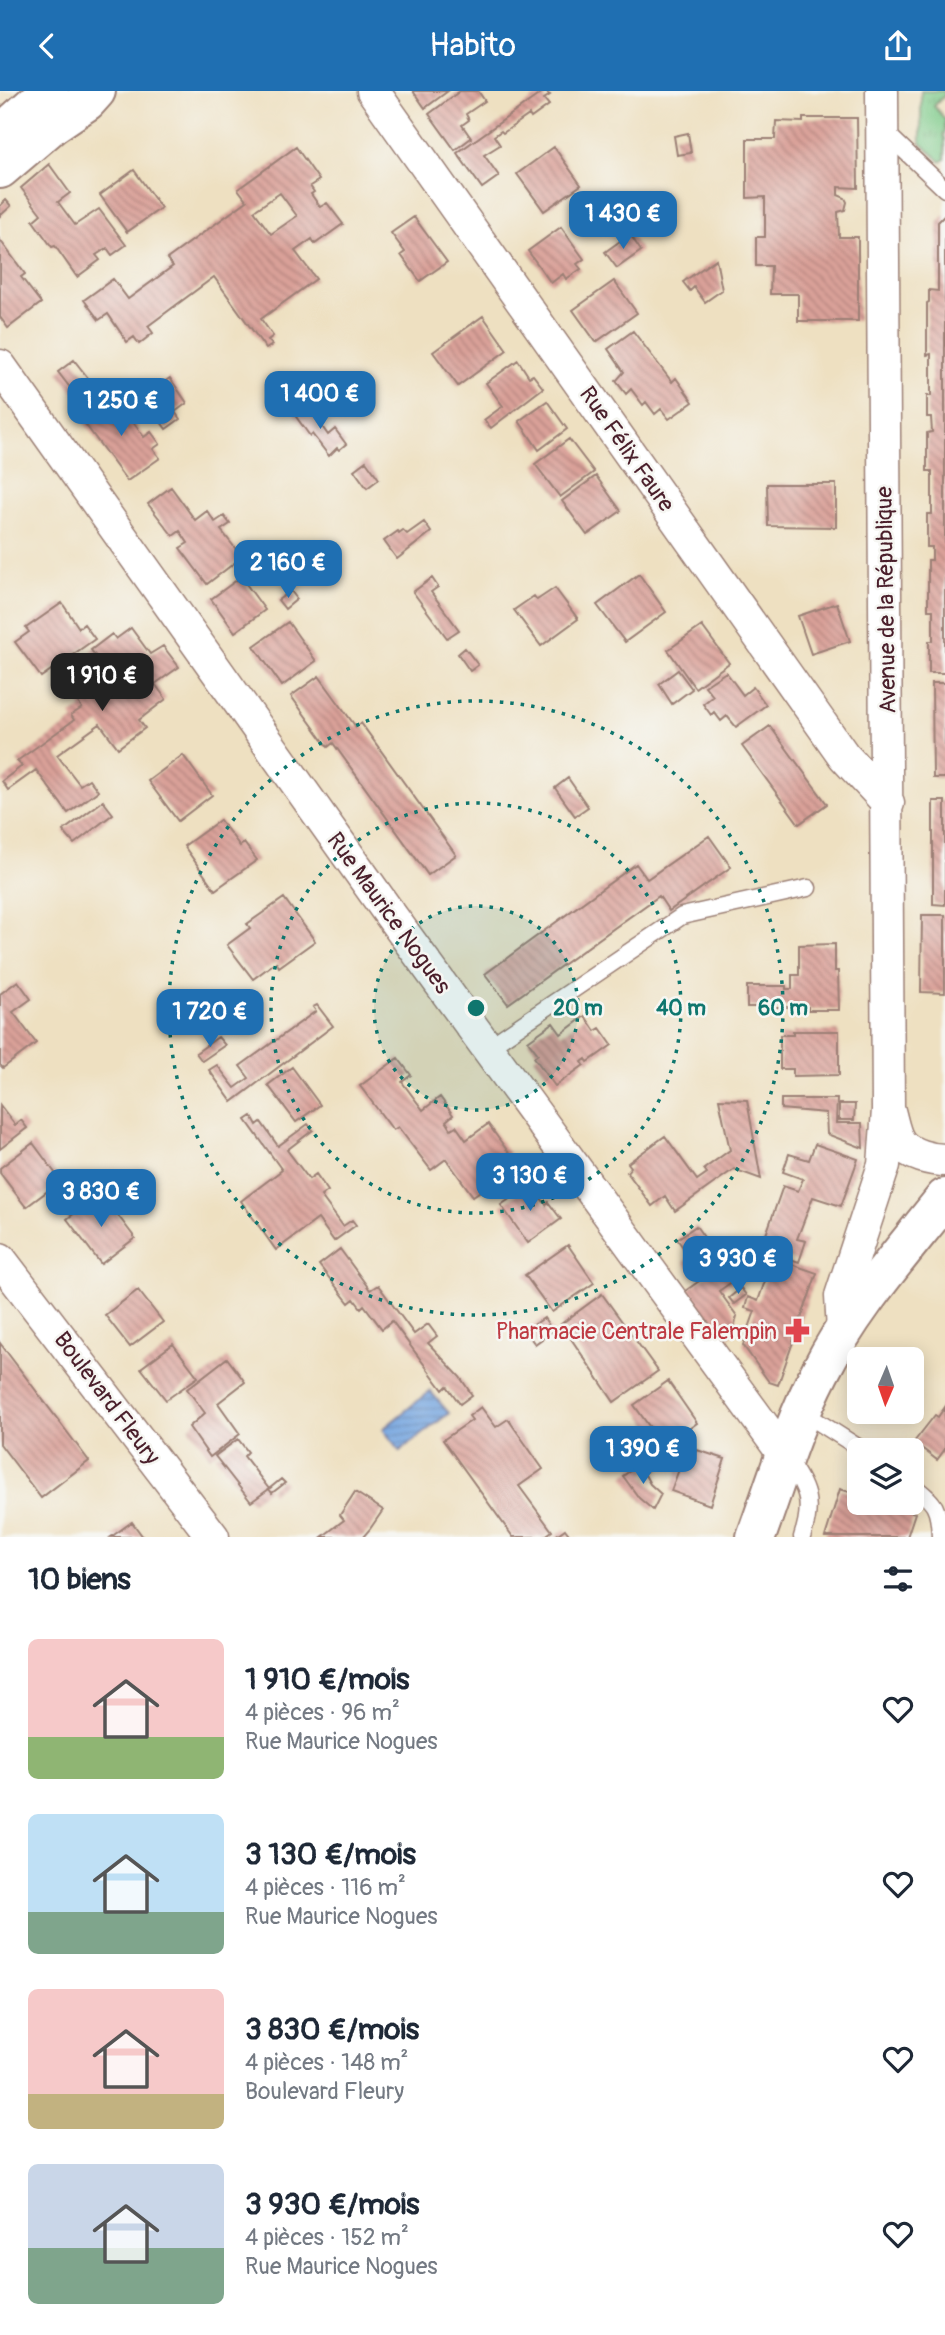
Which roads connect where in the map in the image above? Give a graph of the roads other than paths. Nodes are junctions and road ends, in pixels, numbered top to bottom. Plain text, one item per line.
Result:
1 (96, 91) edge
2 (373, 91) edge
3 (882, 91) edge
4 (53, 102) edge
5 (882, 129) junction
6 (0, 135) edge
7 (0, 169) edge
8 (945, 189) edge
9 (0, 366) edge
10 (888, 803) junction
11 (808, 888) dead end
12 (487, 1048) junction
13 (888, 1110) junction
14 (945, 1160) edge
15 (945, 1198) edge
16 (0, 1259) edge
17 (843, 1331) junction
18 (801, 1411) junction
19 (847, 1440) edge
20 (785, 1456) junction
21 (924, 1494) edge
22 (213, 1537) edge
23 (756, 1537) edge
24 (802, 1537) edge
25 (940, 1537) edge

1 - 4 street
2 - 10 street, Rue Félix Faure
3 - 5 street, Avenue de la République
4 - 6 street
4 - 7 street
5 - 8 lane
5 - 10 street, Avenue de la République
9 - 12 street, Rue Maurice Nogues
10 - 13 street, Avenue de la République
11 - 12 lane
12 - 20 street, Rue Maurice Nogues
13 - 14 street
13 - 17 street, Avenue de la République
15 - 17 street
16 - 22 street, Boulevard Fleury
17 - 18 street
18 - 19 lane
18 - 20 street
20 - 23 street
20 - 24 lane
21 - 25 lane

